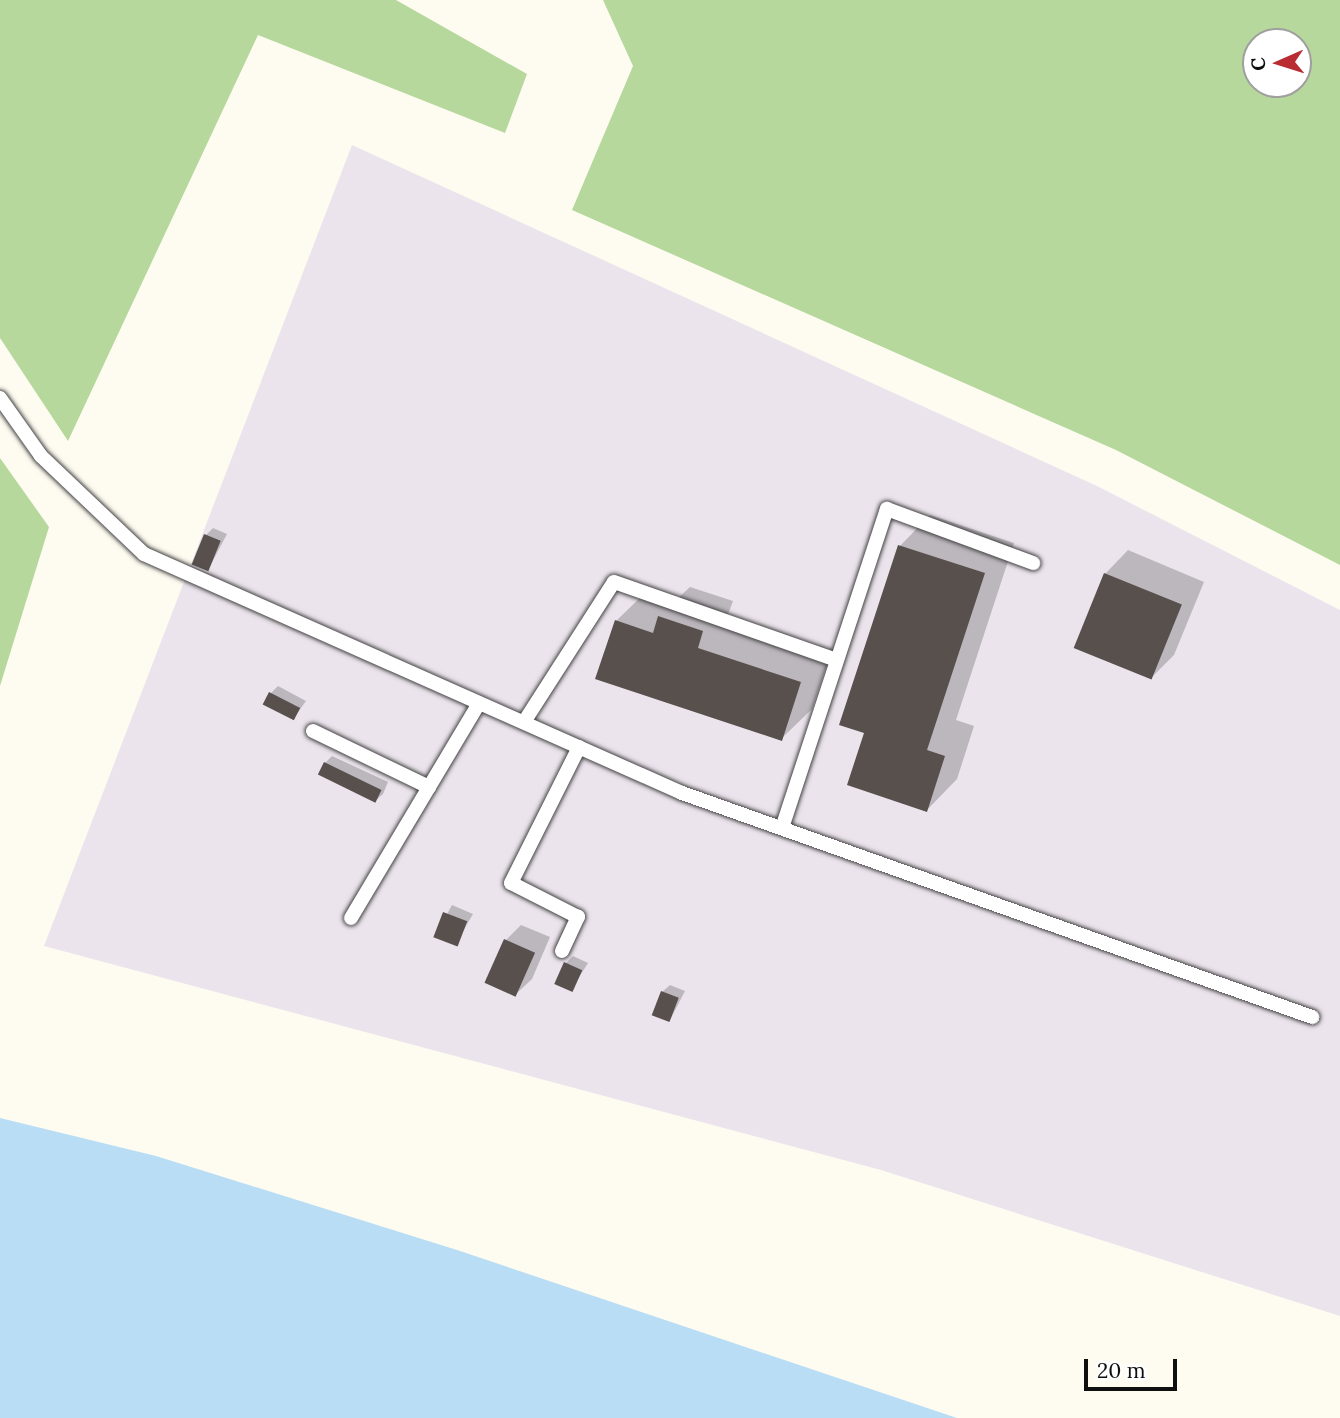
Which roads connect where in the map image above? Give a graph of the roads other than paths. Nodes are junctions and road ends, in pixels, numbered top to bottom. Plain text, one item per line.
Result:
1 (0, 398) edge
2 (1033, 563) dead end
3 (837, 660) junction
4 (480, 703) junction
5 (524, 722) junction
6 (313, 731) dead end
7 (579, 747) junction
8 (429, 788) junction
9 (782, 828) junction
10 (351, 918) dead end
11 (562, 951) dead end
12 (1312, 1017) dead end

1 - 4 lane
2 - 3 lane
3 - 5 lane
3 - 9 lane
4 - 5 lane
4 - 8 lane
5 - 7 lane
6 - 8 lane
7 - 9 lane
7 - 11 lane
8 - 10 lane
9 - 12 lane

